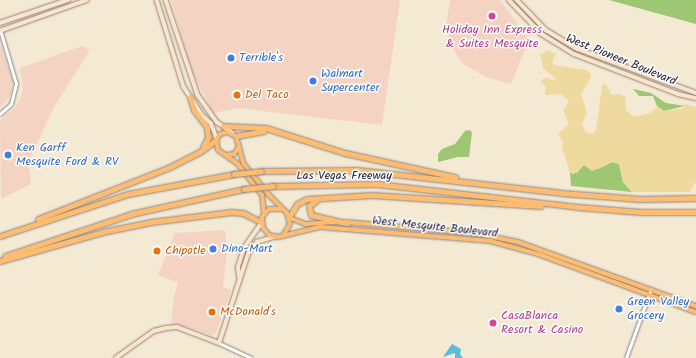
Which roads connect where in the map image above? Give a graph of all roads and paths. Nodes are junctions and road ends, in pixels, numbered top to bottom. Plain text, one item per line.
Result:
1 (68, 0) edge
2 (87, 0) edge
3 (157, 0) edge
4 (166, 0) edge
5 (509, 0) edge
6 (517, 0) edge
7 (0, 23) edge
8 (0, 31) edge
9 (696, 93) edge
10 (190, 97) junction
11 (696, 98) edge
12 (0, 114) edge
13 (223, 126) junction
14 (271, 129) junction
15 (235, 135) junction
16 (216, 139) junction
17 (239, 147) junction
18 (224, 155) junction
19 (188, 159) junction
20 (491, 185) junction
21 (319, 198) junction
22 (696, 198) edge
23 (578, 207) junction
24 (282, 209) junction
25 (696, 212) edge
26 (290, 218) junction
27 (262, 219) junction
28 (347, 223) junction
29 (0, 235) edge
30 (282, 235) junction
31 (274, 237) junction
32 (0, 259) edge
33 (610, 274) junction
34 (603, 277) junction
35 (239, 278) junction
36 (651, 289) junction
37 (649, 294) junction
38 (696, 306) edge
39 (696, 312) edge
40 (219, 343) junction
41 (116, 358) edge
42 (251, 358) edge
43 (626, 358) edge

1 - 7 main road
2 - 8 main road
3 - 10 main road
4 - 13 main road
5 - 11 main road, West Pioneer Boulevard
6 - 9 main road, West Pioneer Boulevard
8 - 12 street
10 - 16 main road
10 - 19 highway
13 - 14 highway
13 - 15 main road
14 - 15 highway
14 - 20 highway
15 - 16 main road
15 - 17 main road
16 - 18 main road
16 - 19 highway
17 - 18 main road
17 - 24 main road
18 - 27 main road
19 - 29 highway
20 - 22 highway, Las Vegas Freeway
20 - 29 highway, Las Vegas Freeway, bridge
21 - 23 highway
21 - 26 highway
21 - 28 highway
23 - 25 highway, Las Vegas Freeway
23 - 32 highway, Las Vegas Freeway, bridge
24 - 26 main road
24 - 27 main road
26 - 28 main road, West Mesquite Boulevard
26 - 30 main road
27 - 31 main road
27 - 32 highway
27 - 35 main road
28 - 33 main road, West Mesquite Boulevard
30 - 31 main road
30 - 34 main road, West Mesquite Boulevard
31 - 35 main road
33 - 34 main road
33 - 36 main road, West Mesquite Boulevard
34 - 37 main road, West Mesquite Boulevard
35 - 40 main road
36 - 37 street
36 - 38 main road, West Mesquite Boulevard
37 - 39 main road, West Mesquite Boulevard
37 - 43 street
40 - 41 main road
40 - 42 street

